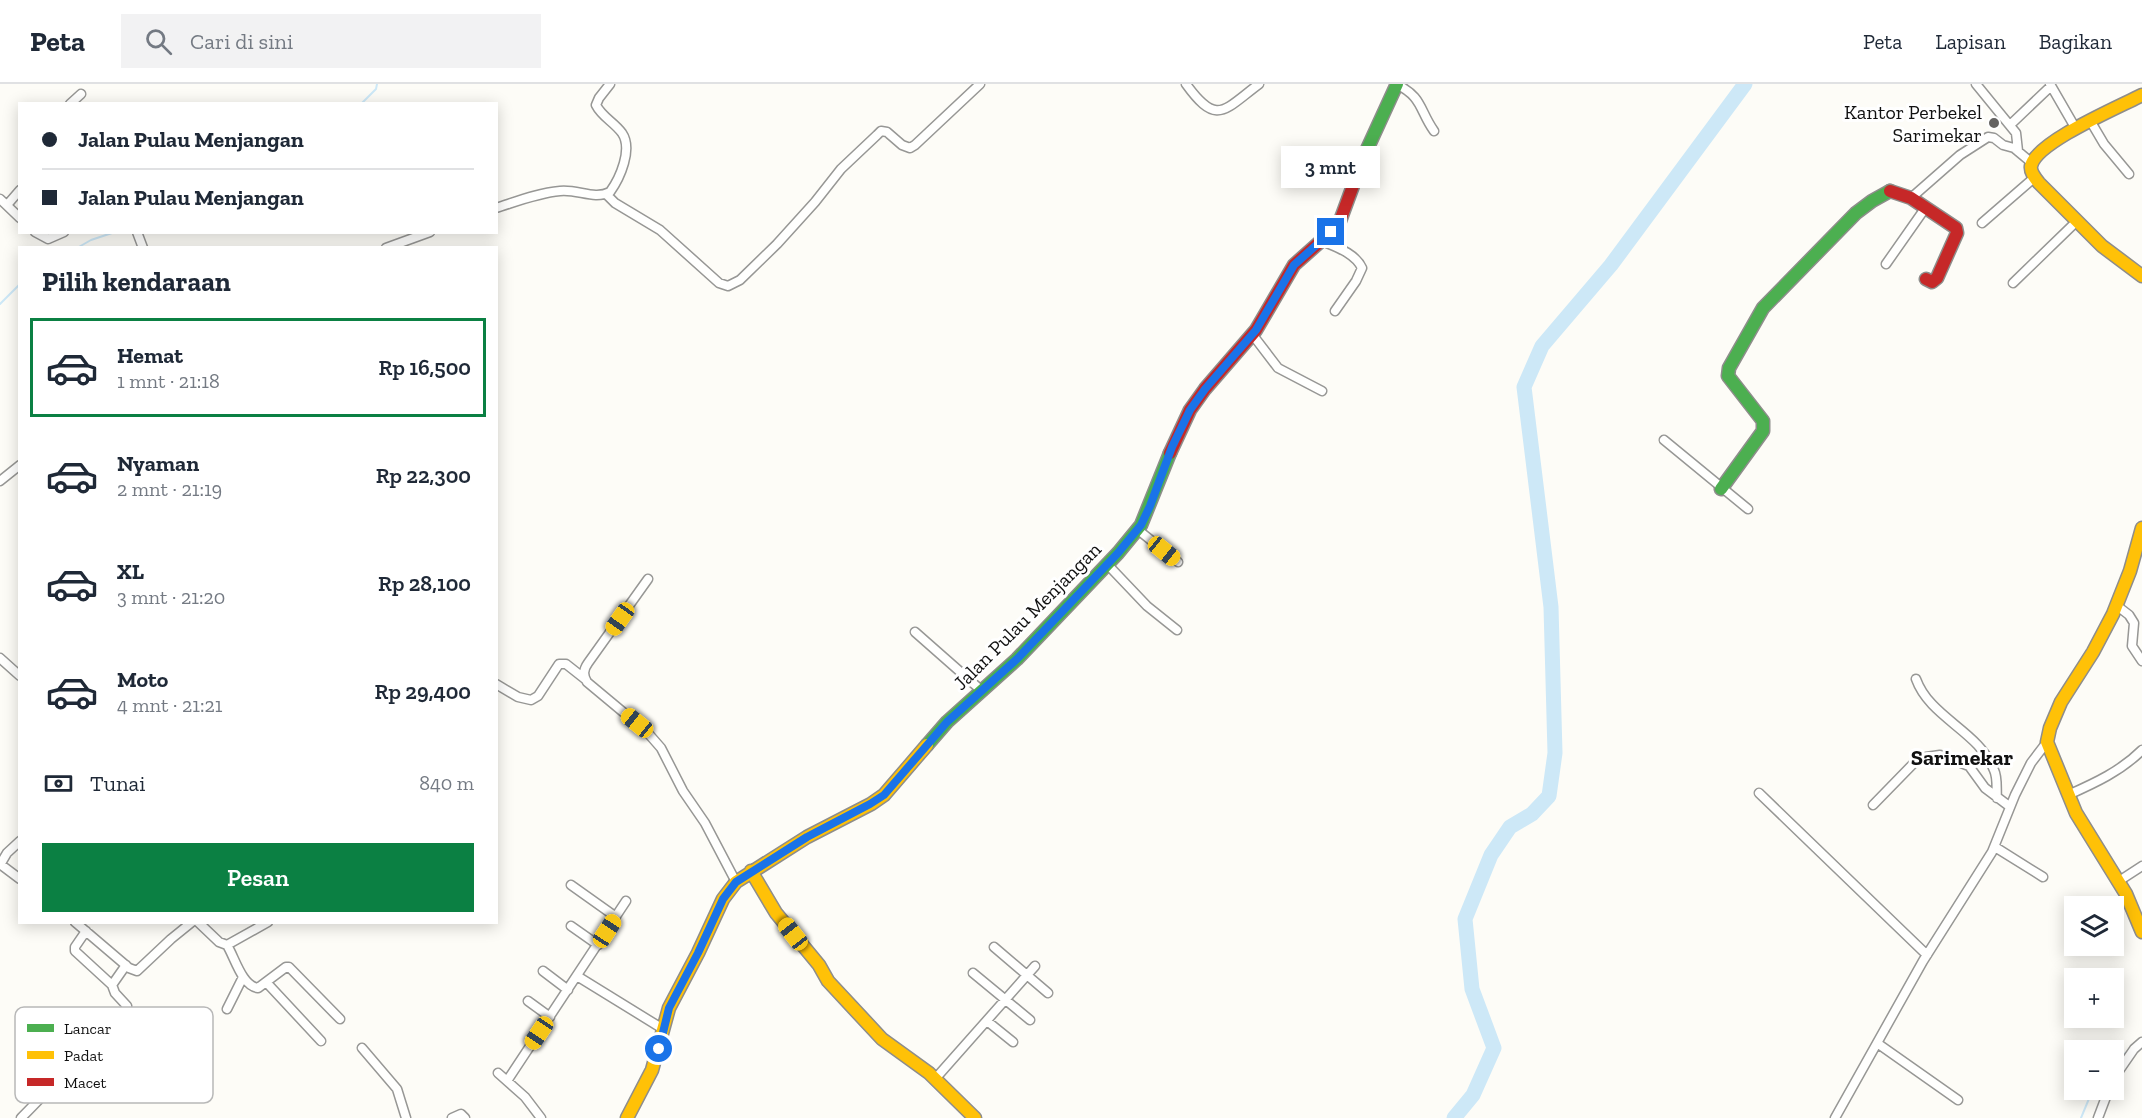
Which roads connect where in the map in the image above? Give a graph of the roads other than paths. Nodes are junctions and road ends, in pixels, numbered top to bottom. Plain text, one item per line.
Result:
1 (610, 84) edge
2 (980, 84) edge
3 (1186, 84) edge
4 (1259, 84) edge
5 (1396, 84) edge
6 (1976, 84) edge
7 (2051, 85) edge
8 (81, 94) dead end
9 (2142, 95) edge
10 (72, 102) edge
11 (2091, 122) junction
12 (2010, 125) junction
13 (2076, 129) junction
14 (1434, 131) dead end
15 (2018, 151) junction
16 (2032, 163) junction
17 (2129, 174) dead end
18 (2035, 177) junction
19 (18, 191) edge
20 (606, 194) junction
21 (1911, 198) junction
22 (3, 202) edge
23 (498, 207) edge
24 (1926, 207) junction
25 (18, 216) edge
26 (2077, 221) junction
27 (1982, 223) dead end
28 (38, 234) edge
29 (59, 234) edge
30 (424, 234) edge
31 (1322, 241) junction
32 (392, 246) edge
33 (1886, 264) dead end
34 (2142, 276) edge
35 (1926, 279) dead end
36 (2013, 283) dead end
37 (1335, 311) dead end
38 (1252, 334) junction
39 (1322, 391) dead end
40 (1664, 440) dead end
41 (18, 467) edge
42 (0, 481) edge
43 (1721, 489) junction
44 (1748, 509) dead end
45 (2142, 528) edge
46 (1137, 529) junction
47 (1178, 562) dead end
48 (1107, 564) junction
49 (648, 579) dead end
50 (2116, 605) junction
51 (1177, 630) dead end
52 (915, 632) dead end
53 (0, 658) edge
54 (2142, 660) edge
55 (18, 674) edge
56 (1916, 678) dead end
57 (586, 679) junction
58 (498, 685) edge
59 (982, 691) junction
60 (2047, 742) junction
61 (2142, 750) edge
62 (1759, 793) dead end
63 (2068, 795) junction
64 (1997, 798) junction
65 (1873, 805) dead end
66 (2009, 806) junction
67 (18, 843) edge
68 (1995, 847) junction
69 (0, 865) edge
70 (2142, 866) edge
71 (751, 871) junction
72 (18, 878) edge
73 (2043, 878) dead end
74 (2119, 881) junction
75 (736, 882) junction
76 (571, 885) dead end
77 (627, 901) dead end
78 (616, 917) junction
79 (77, 924) edge
80 (190, 924) edge
81 (200, 924) edge
82 (264, 924) edge
83 (571, 926) dead end
84 (86, 931) junction
85 (2142, 932) edge
86 (227, 945) junction
87 (598, 945) junction
88 (994, 947) dead end
89 (1927, 955) junction
90 (126, 965) junction
91 (1035, 966) dead end
92 (543, 971) dead end
93 (973, 973) dead end
94 (1027, 975) junction
95 (577, 976) junction
96 (243, 977) junction
97 (266, 982) junction
98 (112, 985) junction
99 (568, 990) junction
100 (1048, 993) dead end
101 (1005, 999) junction
102 (528, 1001) dead end
103 (128, 1007) edge
104 (227, 1009) dead end
105 (550, 1017) junction
106 (340, 1019) dead end
107 (1030, 1020) dead end
108 (987, 1021) junction
109 (663, 1029) junction
110 (321, 1041) dead end
111 (1013, 1042) dead end
112 (2142, 1042) edge
113 (1877, 1043) junction
114 (362, 1048) dead end
115 (2124, 1064) edge
116 (498, 1073) dead end
117 (935, 1079) junction
118 (507, 1081) junction
119 (1958, 1100) dead end
120 (2105, 1100) edge
121 (36, 1103) edge
122 (21, 1118) edge
123 (406, 1118) edge
124 (452, 1118) edge
125 (465, 1118) edge
126 (541, 1118) edge
127 (627, 1118) edge
128 (975, 1118) edge
129 (1835, 1118) edge
130 (2098, 1118) edge

1 - 20 street
2 - 20 street
3 - 4 street
5 - 14 street
5 - 31 street, Jalan Pulau Menjangan
6 - 12 street
7 - 12 street
7 - 13 street
8 - 10 street
9 - 11 street
11 - 13 street
11 - 17 street
12 - 15 street
13 - 16 street
15 - 16 street
15 - 21 street
16 - 18 street
18 - 26 street
18 - 27 street
19 - 22 street
20 - 23 street
21 - 24 street
21 - 43 street
22 - 25 street
24 - 33 street
24 - 35 street
26 - 34 street
26 - 36 street
28 - 29 street
30 - 32 street
31 - 37 street
31 - 38 street, Jalan Pulau Menjangan
38 - 39 street
38 - 46 street, Jalan Pulau Menjangan
40 - 43 street
41 - 42 street
43 - 44 street
45 - 50 street
46 - 47 street
46 - 48 street, Jalan Pulau Menjangan
48 - 51 street
48 - 59 street, Jalan Pulau Menjangan
49 - 57 street
50 - 54 street
50 - 60 street
52 - 59 street
53 - 55 street
56 - 64 street
57 - 58 street
57 - 75 street
59 - 71 street, Jalan Pulau Menjangan
60 - 63 street
60 - 66 street
61 - 63 street
62 - 89 street
63 - 74 street
64 - 65 street
64 - 66 street
66 - 68 street
67 - 69 street
68 - 73 street
68 - 89 street
69 - 72 street
70 - 74 street
71 - 75 street, Jalan Pulau Menjangan
71 - 117 street
74 - 85 street
75 - 109 street, Jalan Pulau Menjangan
76 - 78 street
77 - 78 street
78 - 87 street
79 - 84 street
80 - 90 street
81 - 86 street
82 - 86 street
83 - 87 street
84 - 90 street
84 - 98 street
86 - 96 street
87 - 95 street
88 - 94 street
89 - 113 street
90 - 98 street
91 - 94 street
92 - 99 street
93 - 101 street
94 - 100 street
94 - 101 street
95 - 99 street
95 - 109 street
96 - 97 street
96 - 104 street
97 - 106 street
97 - 110 street
98 - 103 street
99 - 105 street
101 - 107 street
101 - 108 street
102 - 105 street
105 - 118 street
108 - 111 street
108 - 117 street
109 - 127 street, Jalan Pulau Menjangan
112 - 115 street
113 - 119 street
113 - 129 street
114 - 123 street
116 - 118 street
117 - 128 street
118 - 126 street
120 - 130 street
121 - 122 street
124 - 125 street

